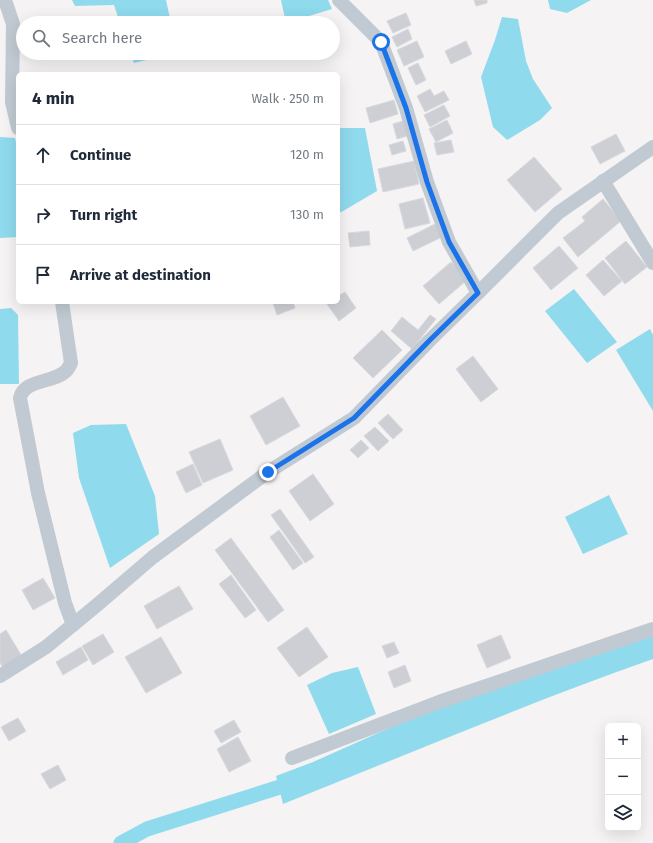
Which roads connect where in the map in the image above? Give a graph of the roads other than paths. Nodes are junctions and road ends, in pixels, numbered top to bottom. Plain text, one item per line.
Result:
1 (5, 0) edge
2 (339, 0) edge
3 (16, 119) edge
4 (653, 146) edge
5 (603, 181) junction
6 (653, 263) edge
7 (478, 293) junction
8 (62, 304) edge
9 (73, 625) junction
10 (653, 629) edge
11 (0, 676) edge
12 (292, 758) dead end

1 - 3 street
2 - 7 street
4 - 5 street
5 - 6 street
5 - 7 street
7 - 9 street
8 - 9 street
9 - 11 street
10 - 12 street

